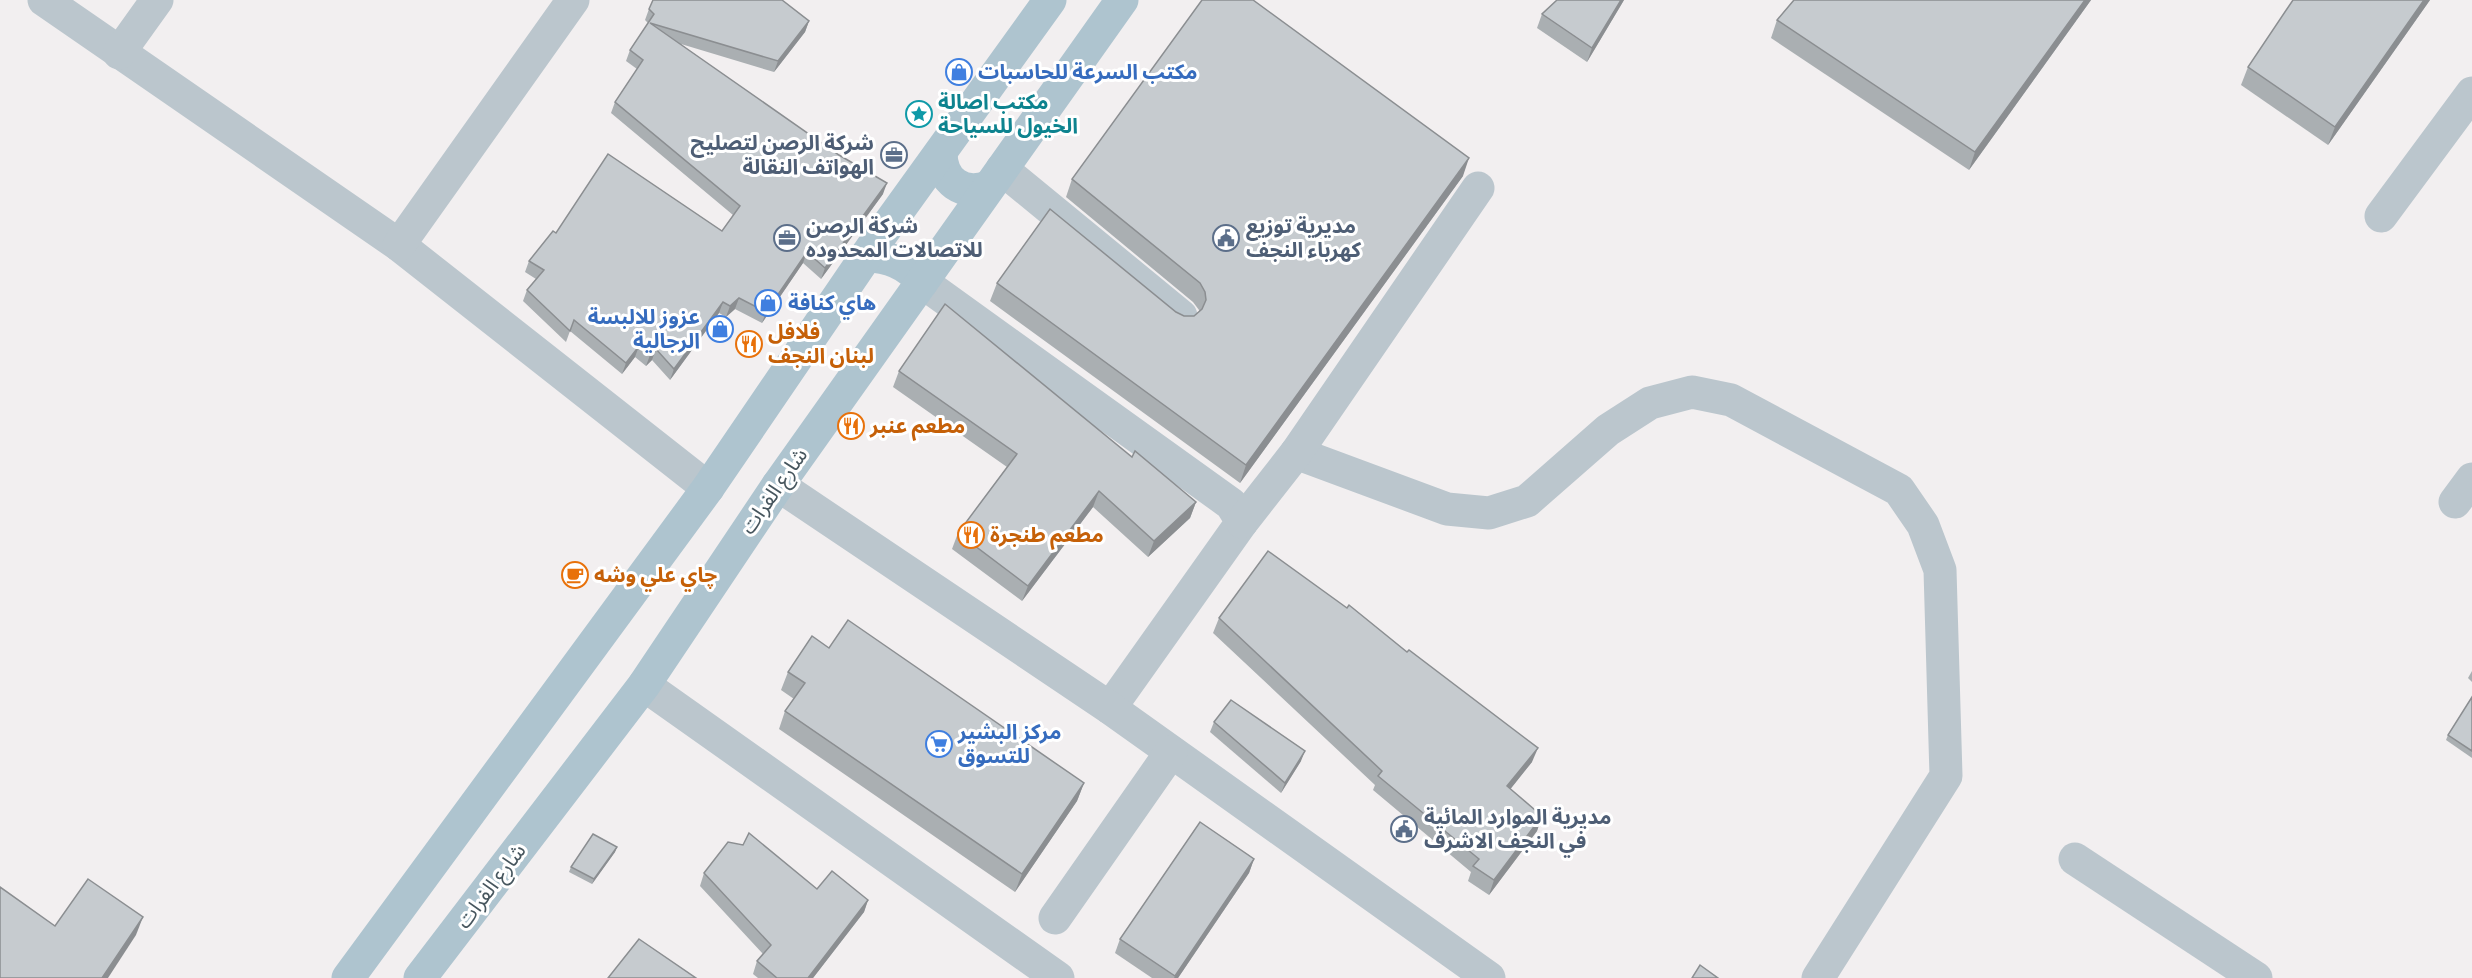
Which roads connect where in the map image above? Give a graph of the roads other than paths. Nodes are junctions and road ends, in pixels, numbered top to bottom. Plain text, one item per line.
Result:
1 (44, 0) edge
2 (157, 0) edge
3 (573, 0) edge
4 (1050, 0) edge
5 (1122, 0) edge
6 (119, 53) junction
7 (2472, 93) edge
8 (941, 154) junction
9 (995, 178) junction
10 (1478, 188) dead end
11 (2381, 216) dead end
12 (399, 245) junction
13 (866, 256) junction
14 (922, 282) junction
15 (1181, 316) edge
16 (1296, 453) junction
17 (778, 485) junction
18 (708, 488) junction
19 (1242, 522) junction
20 (644, 685) junction
21 (1110, 708) junction
22 (1171, 752) junction
23 (2075, 859) dead end
24 (1055, 918) dead end
25 (348, 978) edge
26 (420, 978) edge
27 (1058, 978) edge
28 (1489, 978) edge
29 (1818, 978) edge
30 (2256, 978) edge

1 - 6 street
2 - 6 street
3 - 12 street
4 - 8 main road
5 - 9 main road, شارع الفرات
6 - 12 street
7 - 11 street
8 - 9 main road
8 - 13 main road
9 - 14 main road, شارع الفرات
9 - 15 street
10 - 16 street
12 - 18 street
13 - 14 main road
13 - 18 main road
14 - 17 main road, شارع الفرات
14 - 19 street
16 - 19 street
16 - 29 street
17 - 20 main road, شارع الفرات
17 - 21 street
18 - 25 main road
19 - 21 street
20 - 26 main road, شارع الفرات
20 - 27 street
21 - 22 street
22 - 24 street
22 - 28 street
23 - 30 street

